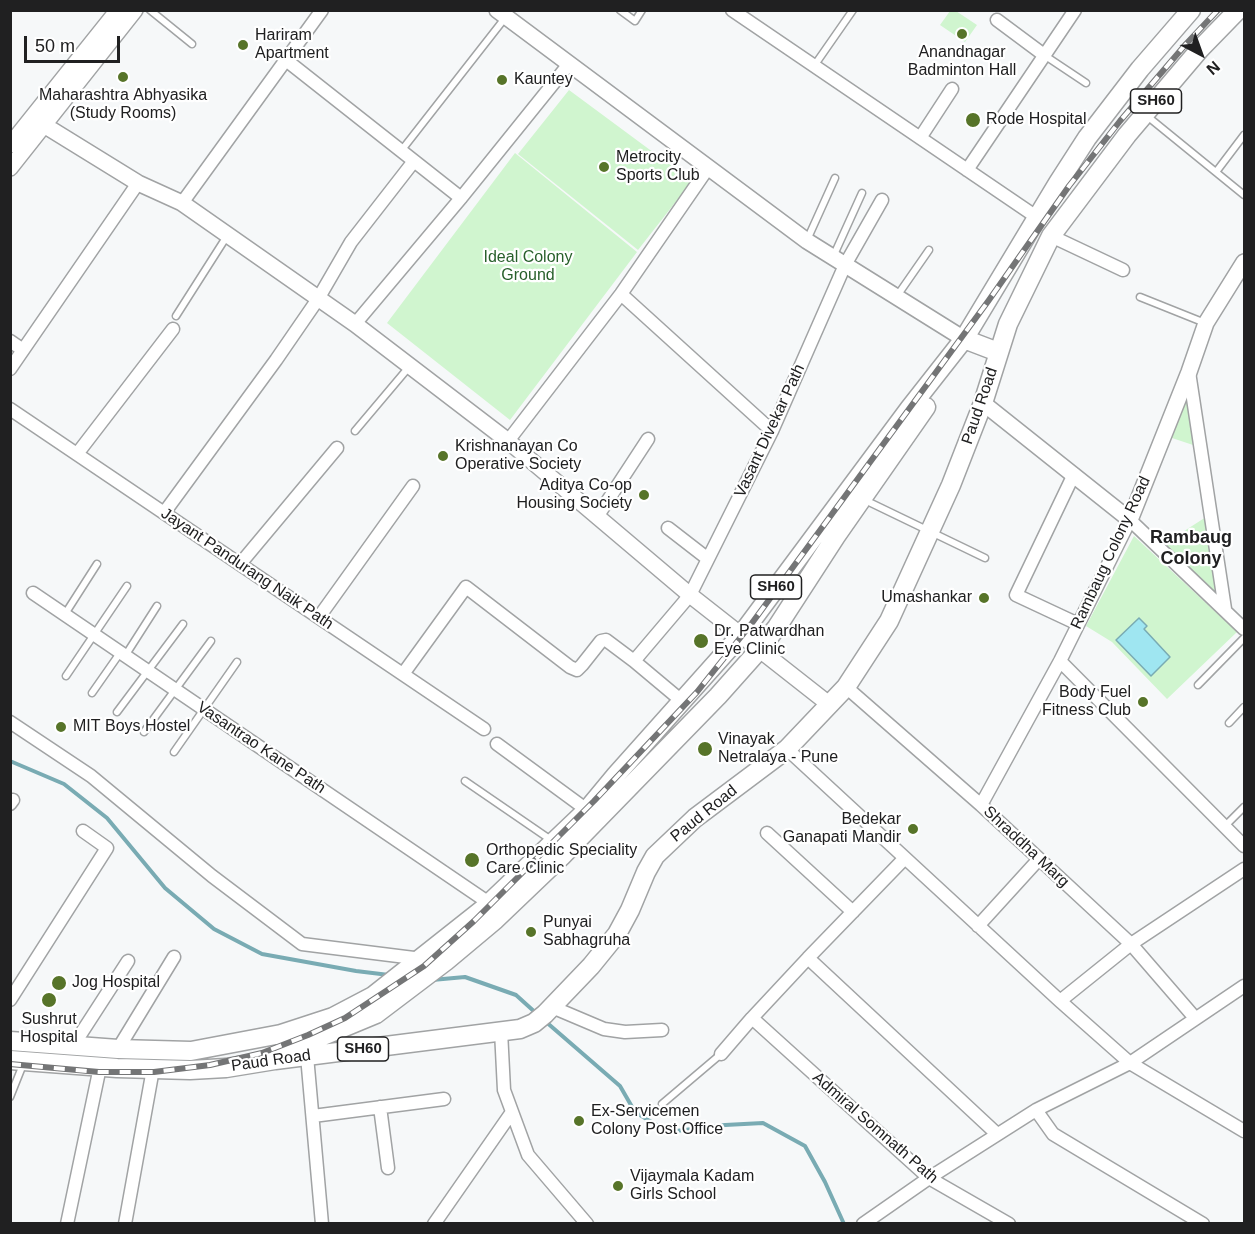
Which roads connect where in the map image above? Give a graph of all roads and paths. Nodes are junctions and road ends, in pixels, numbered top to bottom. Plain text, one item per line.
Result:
1 (118, 10) edge
2 (135, 10) edge
3 (150, 10) edge
4 (322, 10) edge
5 (620, 10) edge
6 (642, 10) edge
7 (732, 10) edge
8 (854, 10) edge
9 (1075, 10) edge
10 (1191, 10) edge
11 (1238, 10) edge
12 (501, 14) edge
13 (997, 20) dead end
14 (192, 44) dead end
15 (1044, 56) junction
16 (286, 60) junction
17 (569, 64) junction
18 (814, 66) junction
19 (1086, 83) dead end
20 (952, 89) dead end
21 (1145, 114) junction
22 (39, 121) junction
23 (1245, 135) edge
24 (920, 138) junction
25 (10, 145) edge
26 (401, 151) junction
27 (414, 160) junction
28 (10, 168) edge
29 (708, 168) junction
30 (967, 170) junction
31 (1216, 172) junction
32 (835, 178) dead end
33 (138, 183) junction
34 (862, 193) dead end
35 (1245, 195) edge
36 (461, 198) junction
37 (882, 200) dead end
38 (182, 203) junction
39 (1038, 218) junction
40 (228, 235) junction
41 (1051, 237) junction
42 (807, 241) junction
43 (929, 250) dead end
44 (839, 261) junction
45 (1245, 262) edge
46 (1123, 270) dead end
47 (621, 294) junction
48 (897, 297) junction
49 (1140, 297) dead end
50 (318, 299) junction
51 (176, 315) dead end
52 (1206, 323) junction
53 (355, 324) junction
54 (172, 329) dead end
55 (10, 341) edge
56 (969, 341) junction
57 (23, 350) junction
58 (998, 352) junction
59 (409, 367) junction
60 (10, 369) edge
61 (1190, 372) junction
62 (983, 403) junction
63 (10, 409) edge
64 (355, 431) dead end
65 (772, 431) junction
66 (648, 439) dead end
67 (508, 441) junction
68 (337, 448) dead end
69 (77, 454) junction
70 (1074, 474) junction
71 (413, 486) dead end
72 (871, 503) dead end
73 (164, 513) junction
74 (597, 517) junction
75 (1130, 520) junction
76 (668, 528) dead end
77 (930, 532) junction
78 (985, 558) dead end
79 (708, 559) junction
80 (97, 564) dead end
81 (240, 564) junction
82 (127, 586) dead end
83 (33, 593) dead end
84 (690, 595) junction
85 (158, 606) dead end
86 (1225, 609) junction
87 (64, 615) junction
88 (319, 617) junction
89 (183, 624) dead end
90 (1078, 624) junction
91 (1245, 629) edge
92 (94, 635) junction
93 (741, 635) junction
94 (1245, 638) edge
95 (211, 641) dead end
96 (759, 650) junction
97 (122, 655) junction
98 (634, 661) junction
99 (1060, 661) junction
100 (237, 662) dead end
101 (149, 672) junction
102 (403, 674) junction
103 (66, 676) dead end
104 (1197, 685) dead end
105 (846, 687) junction
106 (176, 691) junction
107 (92, 693) dead end
108 (682, 702) junction
109 (830, 705) junction
110 (1245, 707) edge
111 (204, 710) junction
112 (117, 712) dead end
113 (10, 722) edge
114 (1229, 723) dead end
115 (484, 729) dead end
116 (144, 732) dead end
117 (497, 744) dead end
118 (787, 749) junction
119 (174, 752) dead end
120 (465, 781) dead end
121 (981, 805) junction
122 (1245, 807) edge
123 (587, 810) junction
124 (1225, 826) junction
125 (83, 831) dead end
126 (767, 833) dead end
127 (554, 842) junction
128 (1245, 846) edge
129 (904, 859) junction
130 (1039, 859) junction
131 (1245, 869) edge
132 (489, 903) junction
133 (853, 912) junction
134 (978, 926) junction
135 (1131, 944) junction
136 (174, 957) dead end
137 (808, 958) junction
138 (128, 962) dead end
139 (422, 969) junction
140 (1245, 986) edge
141 (378, 999) junction
142 (10, 1000) edge
143 (1060, 1001) junction
144 (544, 1015) junction
145 (752, 1018) junction
146 (1195, 1018) junction
147 (662, 1030) dead end
148 (501, 1031) junction
149 (10, 1041) edge
150 (73, 1046) junction
151 (382, 1046) junction
152 (118, 1049) junction
153 (721, 1054) joint
154 (307, 1056) junction
155 (18, 1061) edge
156 (1130, 1063) junction
157 (100, 1067) junction
158 (153, 1069) junction
159 (10, 1097) edge
160 (444, 1099) dead end
161 (662, 1104) dead end
162 (380, 1107) junction
163 (1036, 1110) junction
164 (512, 1112) junction
165 (313, 1116) junction
166 (1242, 1125) edge
167 (997, 1134) junction
168 (388, 1168) dead end
169 (929, 1178) junction
170 (1000, 1221) edge
171 (434, 1223) edge
172 (67, 1224) edge
173 (125, 1224) edge
174 (322, 1224) edge
175 (587, 1224) edge
176 (863, 1224) edge
177 (1203, 1224) edge

1 - 22 street
2 - 22 street
3 - 14 lane
4 - 16 street
5 - 6 lane
7 - 18 street
8 - 18 lane
9 - 15 street
10 - 39 main road, Paud Road / SH60
11 - 21 main road, Paud Road / SH60
12 - 17 street
12 - 26 lane
13 - 15 street
15 - 19 lane
15 - 30 street
16 - 26 street
16 - 38 street
17 - 29 street
17 - 36 street
18 - 24 street
20 - 24 street
21 - 31 lane
21 - 41 main road, Paud Road / SH60
22 - 25 street
22 - 28 street
22 - 33 street
23 - 31 lane
24 - 30 street
26 - 27 street
27 - 36 street
27 - 50 street
29 - 42 street
29 - 47 street
30 - 39 street
31 - 35 lane
32 - 42 lane
33 - 38 street
33 - 57 street
34 - 44 lane
36 - 53 street
37 - 44 street, Vasant Divekar Path
38 - 40 street
39 - 56 main road, Paud Road / SH60
40 - 50 street
40 - 51 lane
41 - 46 street
41 - 58 main road, Paud Road / SH60
42 - 44 street
43 - 48 lane
44 - 48 street
44 - 65 street, Vasant Divekar Path
45 - 52 street, Rambaug Colony Road
47 - 65 street
47 - 67 street
48 - 56 street
49 - 52 lane
50 - 53 street
50 - 73 street
52 - 61 street, Rambaug Colony Road
53 - 59 street
54 - 69 street
55 - 57 street
56 - 58 main road
56 - 93 main road, Paud Road / SH60
56 - 96 main road
57 - 60 street
58 - 62 main road, Paud Road / SH60
59 - 64 lane
59 - 67 street
61 - 75 street, Rambaug Colony Road
61 - 86 street
62 - 70 street
62 - 77 main road, Paud Road / SH60
63 - 69 street, Jayant Pandurang Naik Path
65 - 79 street, Vasant Divekar Path
66 - 74 street
67 - 74 street
68 - 81 street
69 - 73 street, Jayant Pandurang Naik Path
70 - 75 street
70 - 90 street
71 - 88 street
72 - 77 lane
73 - 81 street, Jayant Pandurang Naik Path
74 - 84 street
75 - 86 street
75 - 90 street, Rambaug Colony Road
76 - 79 street
77 - 78 lane
77 - 105 main road, Paud Road / SH60
79 - 84 street, Vasant Divekar Path
80 - 87 lane
81 - 88 street, Jayant Pandurang Naik Path
82 - 92 lane
83 - 87 street, Vasantrao Kane Path
84 - 93 street
84 - 98 street, Vasant Divekar Path
85 - 97 lane
86 - 91 street
87 - 92 street, Vasantrao Kane Path
88 - 102 street, Jayant Pandurang Naik Path
89 - 101 lane
90 - 99 street, Rambaug Colony Road
92 - 97 street, Vasantrao Kane Path
92 - 103 lane
93 - 96 street
93 - 108 main road, Paud Road / SH60
94 - 104 lane
95 - 106 lane
96 - 109 street
96 - 139 main road
97 - 101 street, Vasantrao Kane Path
97 - 107 lane
98 - 102 street
98 - 108 street
99 - 121 street, Rambaug Colony Road
99 - 124 street
100 - 111 lane
101 - 106 street, Vasantrao Kane Path
101 - 112 lane
102 - 115 street, Jayant Pandurang Naik Path
105 - 109 main road, Paud Road / SH60
105 - 121 street, Shraddha Marg
106 - 111 street, Vasantrao Kane Path
106 - 116 lane
108 - 123 main road, Paud Road / SH60
109 - 118 main road, Paud Road / SH60
110 - 114 lane
111 - 119 lane
111 - 132 street, Vasantrao Kane Path
113 - 139 street
117 - 123 street
118 - 129 street
118 - 144 main road, Paud Road / SH60
120 - 127 lane
121 - 130 street, Shraddha Marg
122 - 124 lane
123 - 127 main road, Paud Road / SH60
124 - 128 street
125 - 142 street
126 - 133 street
127 - 132 main road, Paud Road / SH60
129 - 133 street
129 - 134 street
130 - 134 street
130 - 135 street, Shraddha Marg
131 - 135 street
132 - 139 main road, Paud Road / SH60
133 - 137 street
134 - 143 street
135 - 143 street
135 - 146 street, Shraddha Marg
136 - 152 street
137 - 145 street
137 - 167 street
138 - 150 street
139 - 141 main road, Paud Road / SH60
139 - 141 main road
140 - 146 street
141 - 151 main road
141 - 152 main road, Paud Road / SH60
143 - 156 street
144 - 147 street
144 - 148 main road, Paud Road / SH60
145 - 153 street
145 - 169 street, Admiral Somnath Path
146 - 156 street
148 - 151 main road, Paud Road / SH60
148 - 164 street
149 - 150 main road, Paud Road
150 - 152 main road, Paud Road
151 - 154 main road, Paud Road / SH60
153 - 161 lane
154 - 158 main road, Paud Road / SH60
154 - 165 street
155 - 157 main road, Paud Road / SH60
155 - 159 lane
156 - 163 street
156 - 166 street
157 - 158 main road, Paud Road / SH60
157 - 172 street
158 - 173 street
160 - 162 street
162 - 165 street
162 - 168 street
163 - 167 street
163 - 177 street
164 - 171 street
164 - 175 street
165 - 174 street
167 - 169 street
169 - 170 street, Admiral Somnath Path
169 - 176 street

